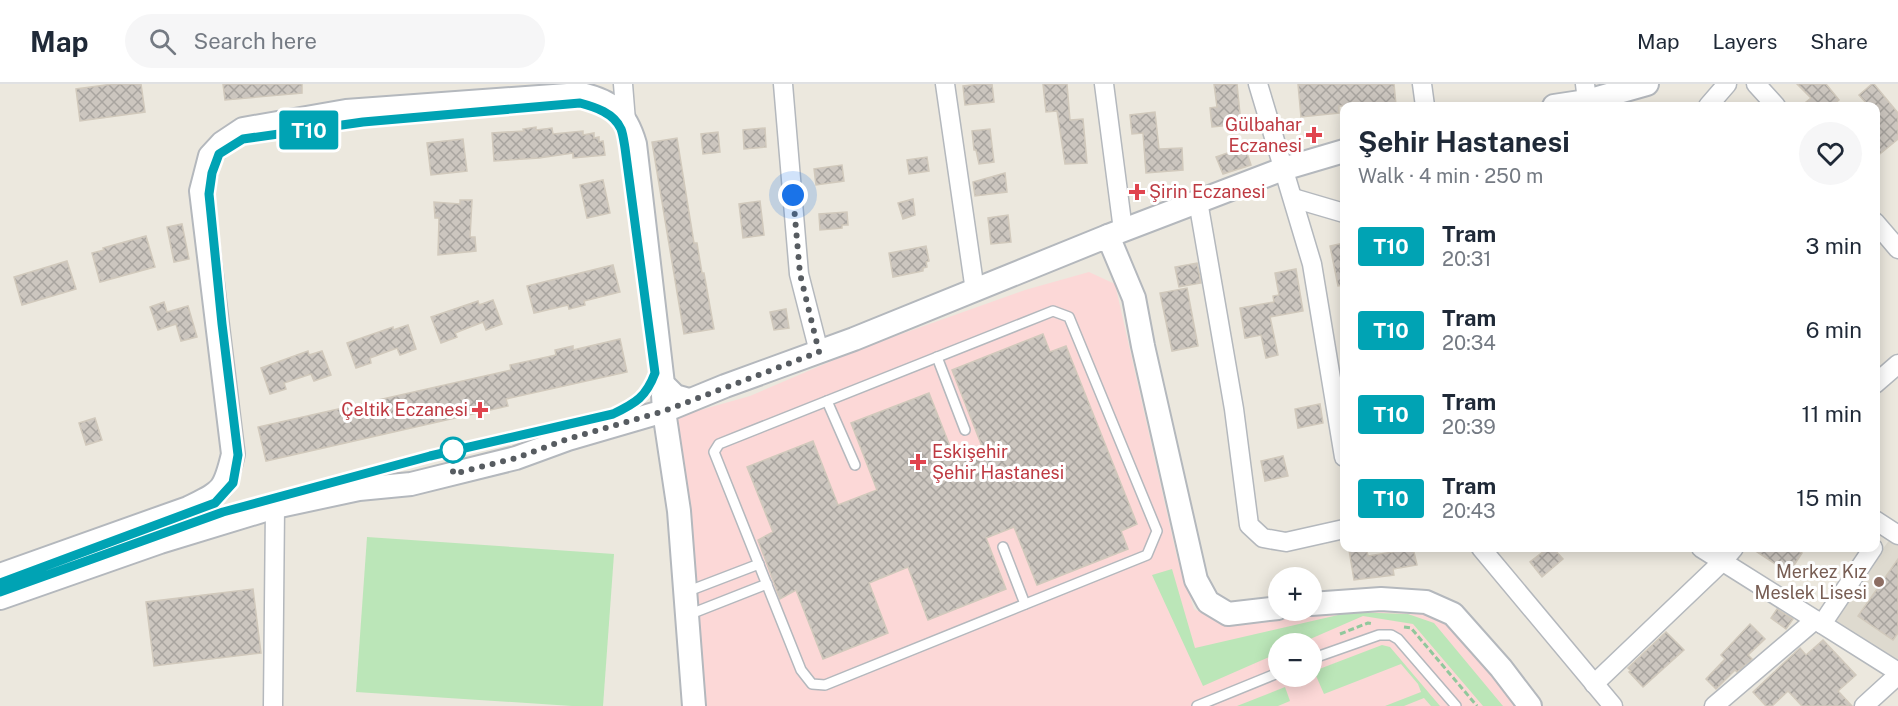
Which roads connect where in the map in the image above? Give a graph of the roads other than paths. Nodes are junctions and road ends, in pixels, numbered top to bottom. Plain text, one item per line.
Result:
1 (623, 84) edge
2 (783, 84) edge
3 (945, 84) edge
4 (1104, 84) edge
5 (1258, 84) edge
6 (1422, 84) edge
7 (1647, 84) edge
8 (1726, 84) edge
9 (1756, 84) edge
10 (483, 93) edge
11 (1573, 100) edge
12 (1424, 102) edge
13 (1711, 102) edge
14 (1772, 102) edge
15 (626, 121) junction
16 (1340, 152) edge
17 (1283, 169) junction
18 (1293, 198) junction
19 (1198, 201) junction
20 (1340, 212) edge
21 (1880, 228) edge
22 (1116, 233) junction
23 (1898, 249) edge
24 (975, 291) junction
25 (819, 352) junction
26 (937, 357) junction
27 (1898, 364) edge
28 (1880, 379) edge
29 (663, 384) junction
30 (688, 400) junction
31 (827, 401) junction
32 (664, 411) junction
33 (965, 430) dead end
34 (1340, 433) edge
35 (855, 465) dead end
36 (275, 507) junction
37 (1340, 530) edge
38 (1003, 547) dead end
39 (1484, 552) edge
40 (1870, 552) edge
41 (1728, 554) edge
42 (759, 564) junction
43 (0, 575) edge
44 (767, 584) junction
45 (685, 592) junction
46 (0, 598) edge
47 (1322, 603) edge
48 (1025, 604) junction
49 (1268, 609) edge
50 (687, 615) junction
51 (1819, 622) junction
52 (1322, 655) edge
53 (1898, 674) edge
54 (1268, 677) edge
55 (1594, 684) junction
56 (273, 706) edge
57 (694, 706) edge
58 (1197, 706) edge
59 (1456, 706) edge
60 (1530, 706) edge
61 (1613, 706) edge
62 (1714, 706) edge
63 (1864, 706) edge

1 - 15 street
2 - 25 street
3 - 24 street
4 - 22 street
5 - 17 street
6 - 12 street
7 - 11 street
8 - 13 street
9 - 14 street
10 - 15 street
10 - 43 street
15 - 29 street
16 - 17 street
17 - 18 street
17 - 19 street
18 - 20 street
18 - 34 street
19 - 22 street
19 - 37 street
21 - 23 street
22 - 24 street
22 - 49 street
24 - 25 street
25 - 30 street
26 - 31 lane
26 - 33 lane
26 - 48 lane
27 - 28 street
29 - 30 street
29 - 32 street
30 - 32 street
31 - 35 lane
31 - 42 lane
32 - 36 street
32 - 45 street
36 - 46 street
36 - 56 street
38 - 48 lane
39 - 55 street
40 - 51 street
41 - 51 street
41 - 55 street
42 - 44 lane
42 - 45 lane
44 - 48 lane
44 - 50 lane
45 - 50 street
47 - 60 street
50 - 57 street
51 - 53 street
51 - 62 street
52 - 59 lane
53 - 63 street
54 - 58 lane
55 - 61 street

